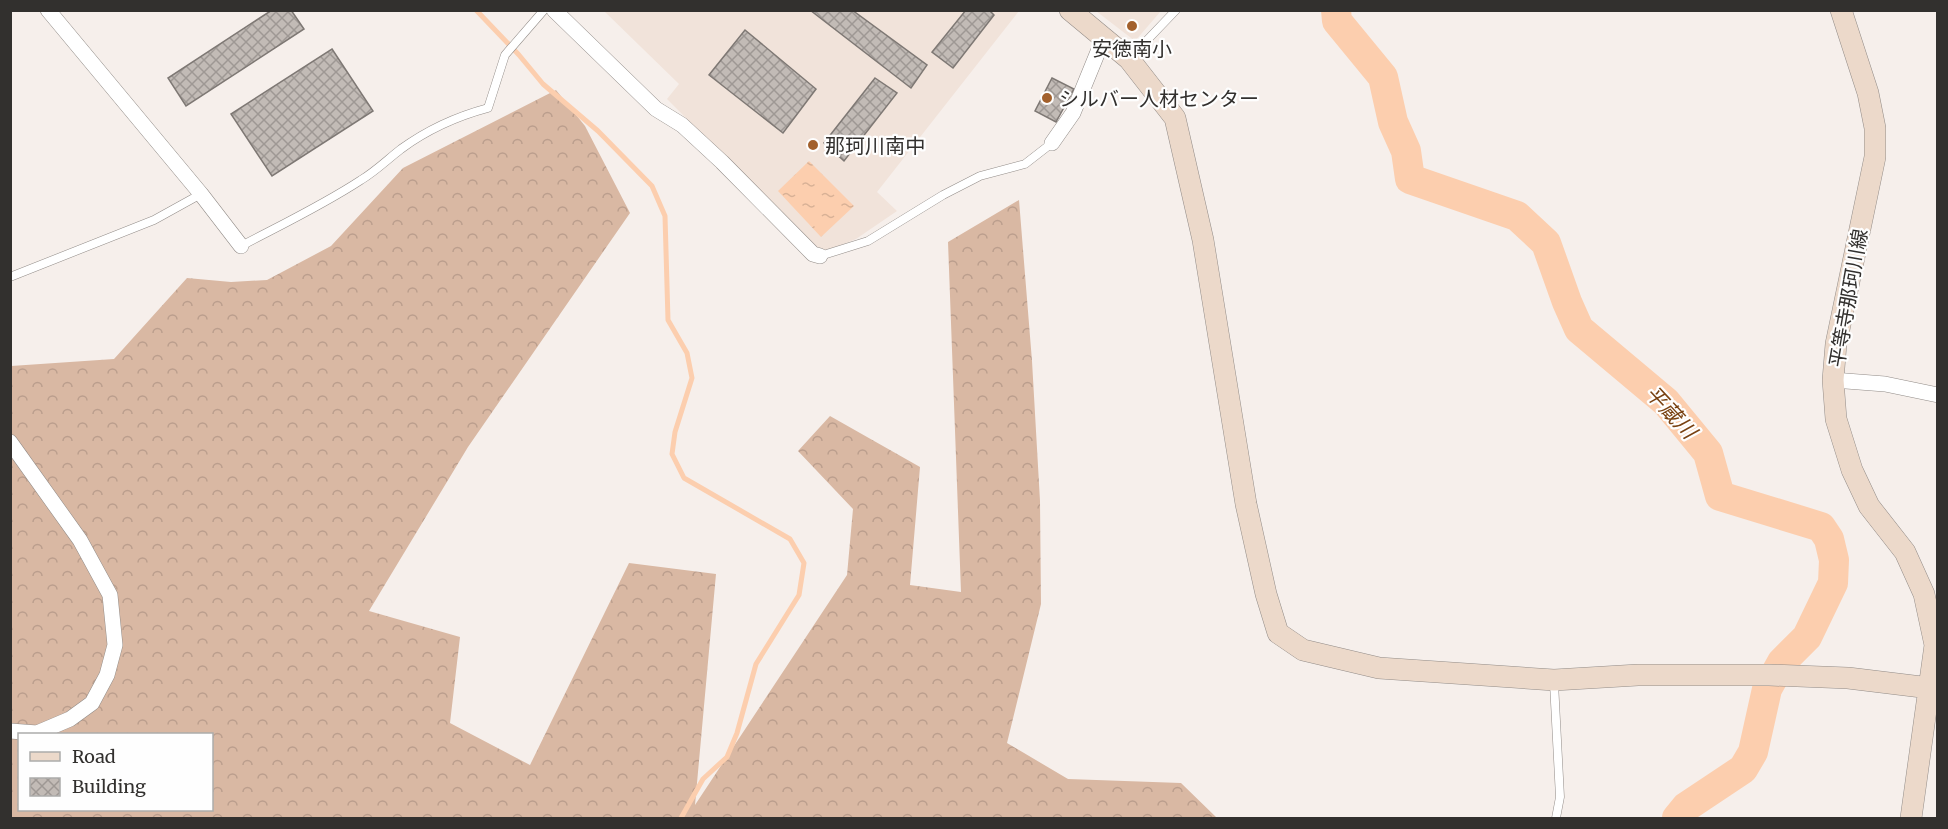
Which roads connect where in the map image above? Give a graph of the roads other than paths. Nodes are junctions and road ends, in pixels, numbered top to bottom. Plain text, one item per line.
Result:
1 (48, 10) edge
2 (544, 10) edge
3 (554, 10) edge
4 (1070, 10) edge
5 (1176, 10) edge
6 (1841, 10) edge
7 (1104, 37) junction
8 (1129, 59) junction
9 (1052, 143) joint
10 (201, 194) junction
11 (241, 246) joint
12 (820, 256) joint
13 (10, 277) edge
14 (1833, 380) junction
15 (1938, 395) edge
16 (10, 442) edge
17 (1554, 680) junction
18 (1934, 689) edge
19 (10, 731) edge
20 (1556, 819) edge
21 (1911, 819) edge

1 - 10 street
2 - 11 lane
3 - 12 street
4 - 7 street
5 - 8 lane
6 - 14 street, 平等寺那珂川線
7 - 8 street
7 - 9 street
8 - 17 street
9 - 12 lane
10 - 11 street
10 - 13 lane
14 - 15 street
14 - 18 street, 平等寺那珂川線
16 - 19 street
17 - 18 street
17 - 20 lane
18 - 21 street, 平等寺那珂川線

